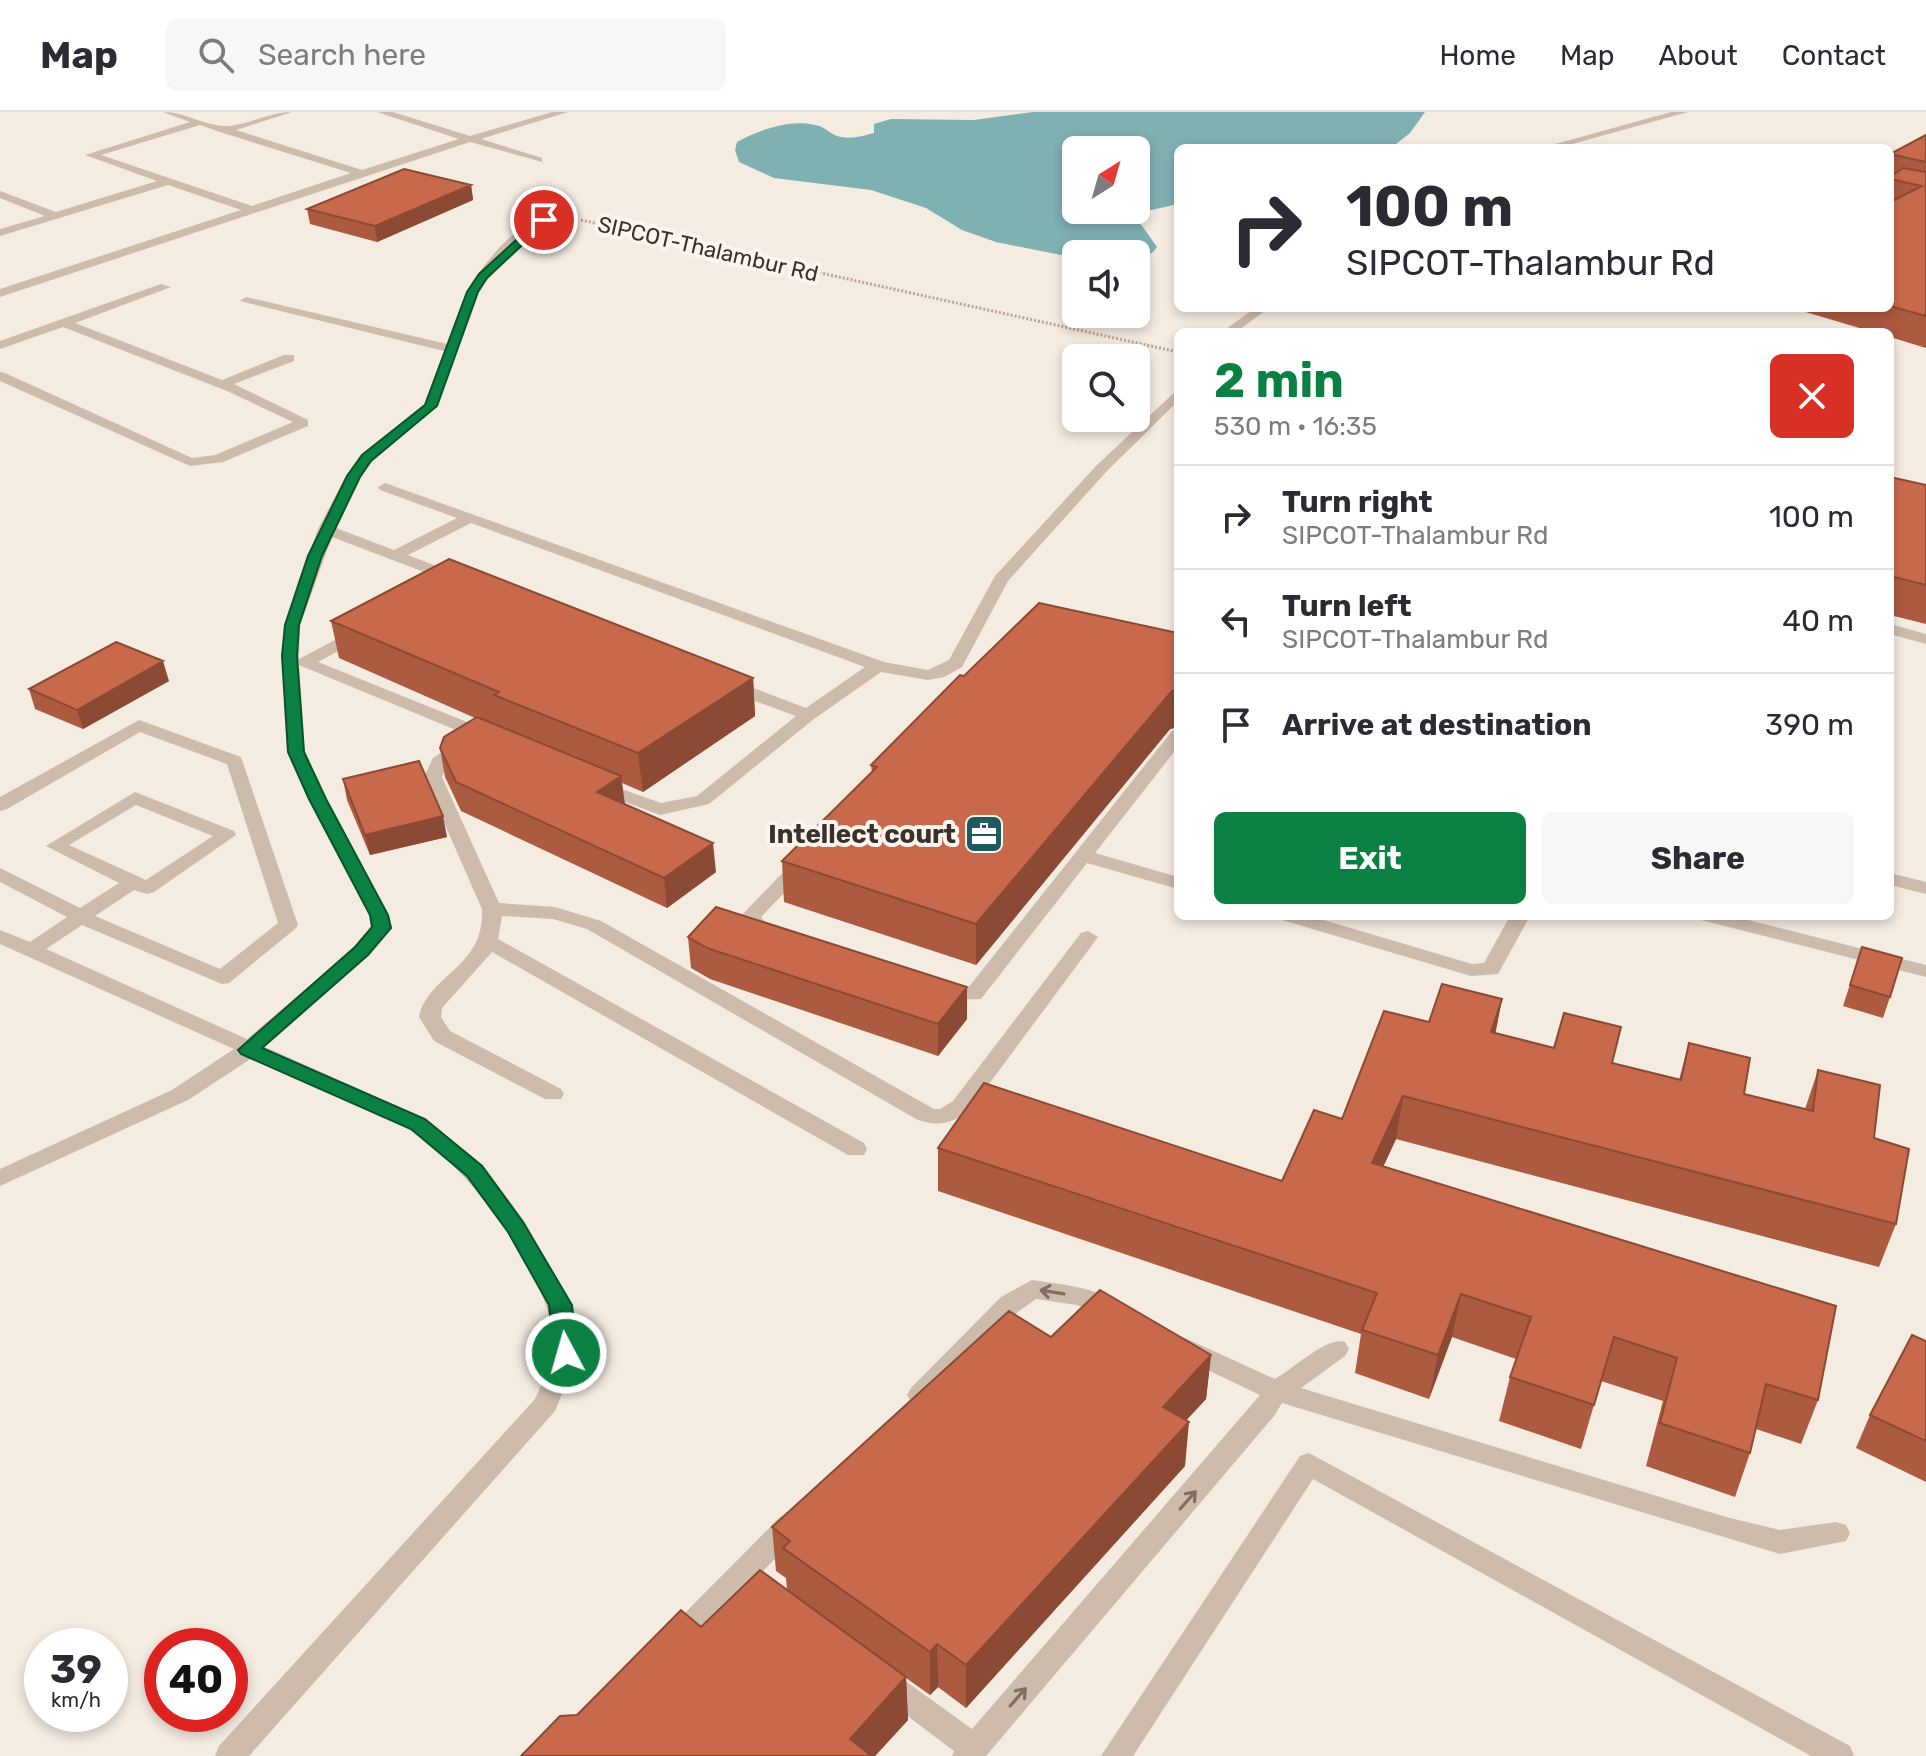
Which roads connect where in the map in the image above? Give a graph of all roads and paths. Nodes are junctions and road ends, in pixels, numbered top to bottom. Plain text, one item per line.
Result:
1 (168, 112) edge
2 (287, 112) edge
3 (382, 112) edge
4 (563, 112) edge
5 (1683, 112) edge
6 (201, 122) junction
7 (224, 130) junction
8 (470, 139) junction
9 (1561, 144) edge
10 (538, 160) dead end
11 (362, 173) junction
12 (166, 182) junction
13 (0, 194) edge
14 (253, 210) junction
15 (56, 216) junction
16 (562, 218) joint
17 (0, 233) edge
18 (165, 287) dead end
19 (0, 293) edge
20 (246, 301) dead end
21 (1257, 312) edge
22 (64, 323) junction
23 (1234, 328) edge
24 (0, 345) edge
25 (452, 349) junction
26 (1174, 351) edge
27 (289, 358) dead end
28 (0, 376) edge
29 (221, 385) junction
30 (1174, 397) edge
31 (385, 487) dead end
32 (472, 517) junction
33 (326, 529) junction
34 (394, 556) junction
35 (431, 595) edge
36 (375, 625) edge
37 (1894, 630) edge
38 (1926, 639) edge
39 (878, 666) junction
40 (706, 676) edge
41 (808, 715) junction
42 (477, 732) junction
43 (1174, 740) edge
44 (506, 745) edge
45 (579, 777) edge
46 (0, 805) edge
47 (815, 849) edge
48 (1083, 856) junction
49 (0, 874) edge
50 (1894, 880) edge
51 (133, 882) junction
52 (1174, 882) edge
53 (1926, 888) edge
54 (492, 909) junction
55 (81, 917) junction
56 (1302, 920) edge
57 (1518, 920) edge
58 (1724, 920) edge
59 (0, 936) edge
60 (1088, 937) dead end
61 (778, 941) edge
62 (489, 942) junction
63 (31, 950) junction
64 (1926, 971) edge
65 (926, 990) edge
66 (248, 1050) junction
67 (553, 1094) dead end
68 (856, 1149) dead end
69 (0, 1178) edge
70 (1135, 1323) edge
71 (1161, 1336) edge
72 (1336, 1349) dead end
73 (1276, 1391) junction
74 (897, 1417) edge
75 (807, 1508) edge
76 (1836, 1533) dead end
77 (740, 1576) junction
78 (764, 1594) edge
79 (662, 1655) edge
80 (863, 1667) edge
81 (970, 1752) edge
82 (230, 1756) edge
83 (1116, 1756) edge
84 (1839, 1756) edge

1 - 6 street
2 - 7 street
3 - 8 street
4 - 8 street
5 - 9 street
6 - 7 street
6 - 12 street
7 - 11 street
8 - 10 street
8 - 11 street
11 - 14 street
12 - 14 street
12 - 15 street
13 - 15 street
14 - 19 street
15 - 17 street
16 - 25 street, SIPCOT-Thalambur Rd
16 - 26 path, SIPCOT-Thalambur Rd
18 - 22 street
20 - 25 street
21 - 23 street
22 - 24 street
22 - 29 street
25 - 33 street, SIPCOT-Thalambur Rd
27 - 29 street
28 - 29 street
30 - 39 street
31 - 32 street
32 - 34 street
32 - 39 street
33 - 34 street
33 - 66 street, SIPCOT-Thalambur Rd
34 - 35 street
36 - 42 street
37 - 38 street
39 - 41 street
40 - 41 street
41 - 45 street
42 - 44 street
42 - 54 street
43 - 48 street
46 - 55 street
47 - 61 street
48 - 52 street
48 - 65 street
49 - 55 street
50 - 53 street
51 - 51 street
51 - 55 street
54 - 60 street
54 - 62 street
55 - 63 street
56 - 57 street
58 - 64 street
59 - 63 street
62 - 67 street
62 - 68 street
63 - 66 street
66 - 69 street, SIPCOT-Thalambur Rd
66 - 82 street
70 -> 74 street
71 - 73 street
72 - 73 street
73 - 76 street
81 -> 73 street
75 - 77 street
77 - 78 street
77 - 79 street
80 - 81 street
83 - 84 street

